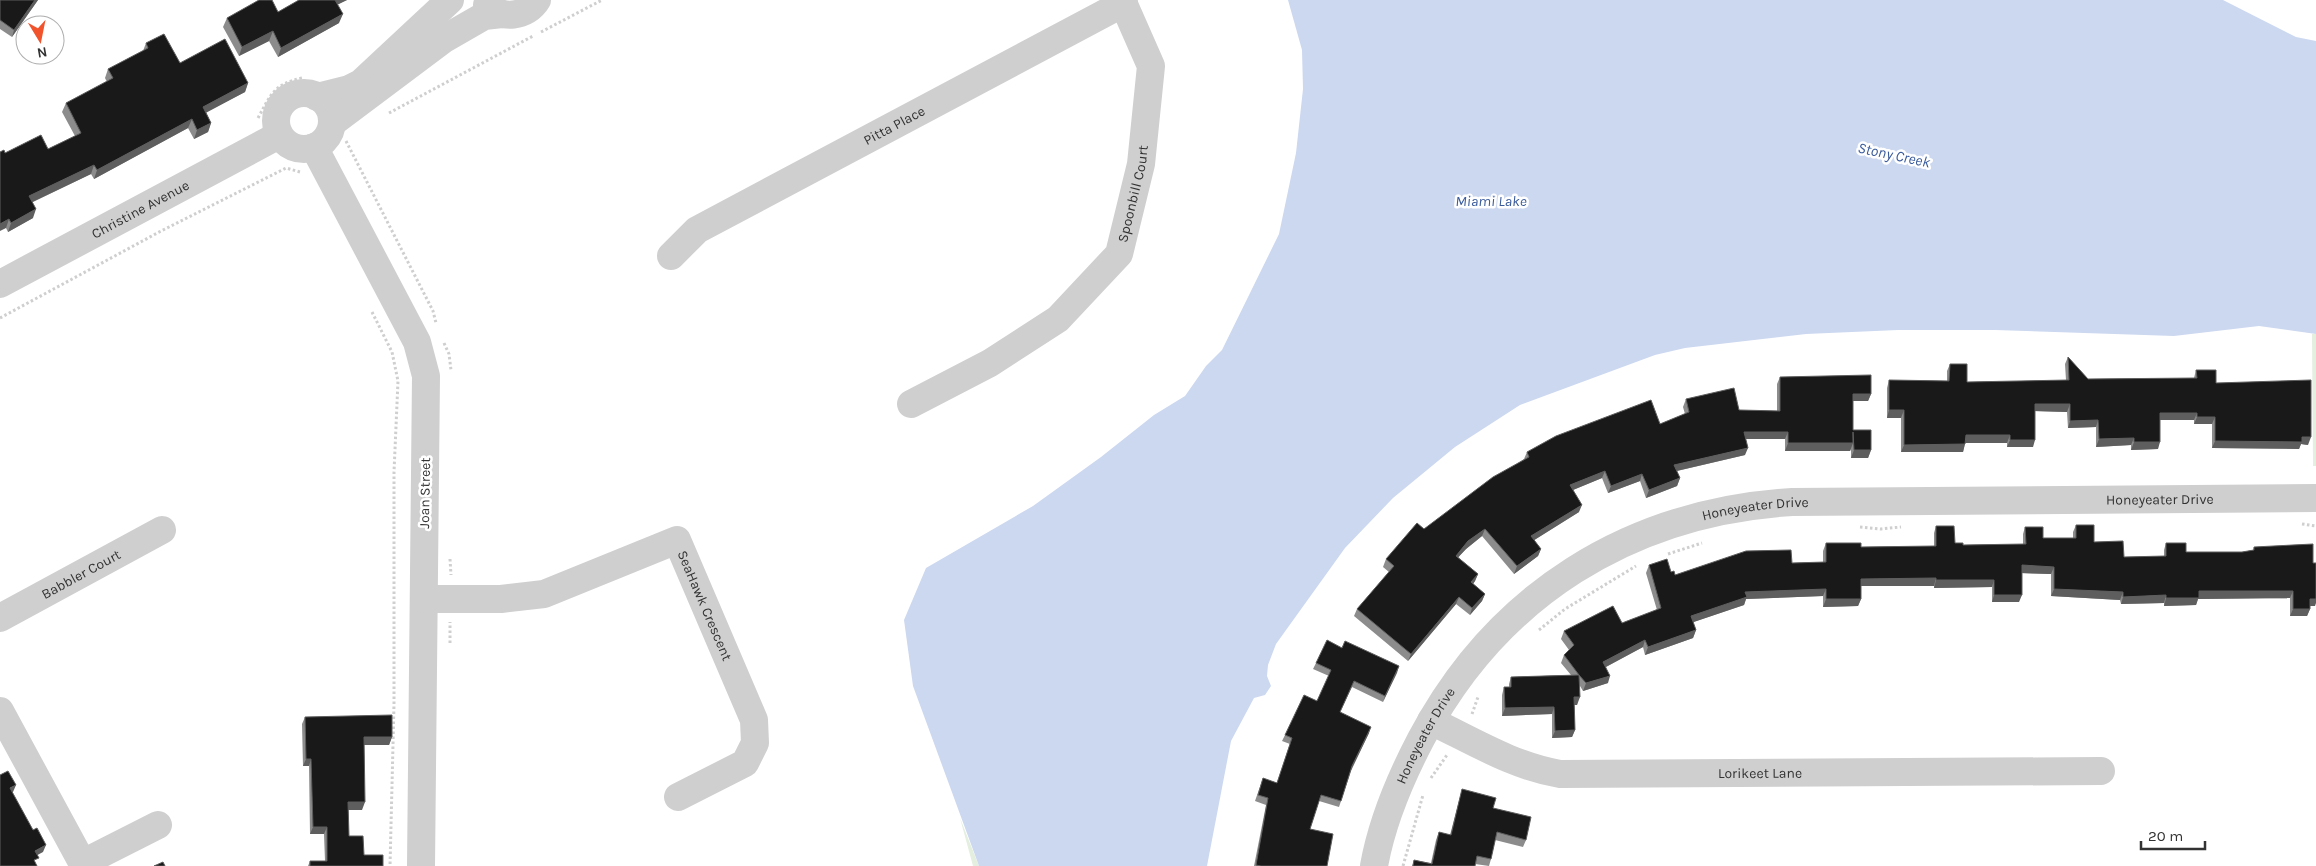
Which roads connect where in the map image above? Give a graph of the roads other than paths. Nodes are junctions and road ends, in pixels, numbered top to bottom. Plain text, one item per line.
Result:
1 (450, 0) edge
2 (537, 0) edge
3 (1123, 1) edge
4 (492, 7) edge
5 (313, 87) junction
6 (340, 128) junction
7 (279, 135) junction
8 (314, 147) junction
9 (671, 256) dead end
10 (0, 284) edge
11 (911, 404) dead end
12 (2316, 498) edge
13 (162, 530) dead end
14 (424, 599) junction
15 (0, 618) edge
16 (0, 711) edge
17 (1431, 721) junction
18 (2101, 771) dead end
19 (678, 797) dead end
20 (158, 825) dead end
21 (84, 865) edge
22 (421, 866) edge
23 (1374, 866) edge

1 - 5 street
2 - 4 street
3 - 9 street, Pitta Place
3 - 11 street, Spoonbill Court
4 - 6 street
5 - 6 street
5 - 7 street
6 - 8 street
7 - 8 street
7 - 10 street, Christine Avenue
8 - 14 street, Joan Street
12 - 17 street, Honeyeater Drive
13 - 15 street, Babbler Court
14 - 19 street, SeaHawk Crescent
14 - 22 street, Joan Street
16 - 21 street
17 - 18 street, Lorikeet Lane
17 - 23 street, Honeyeater Drive
20 - 21 street

